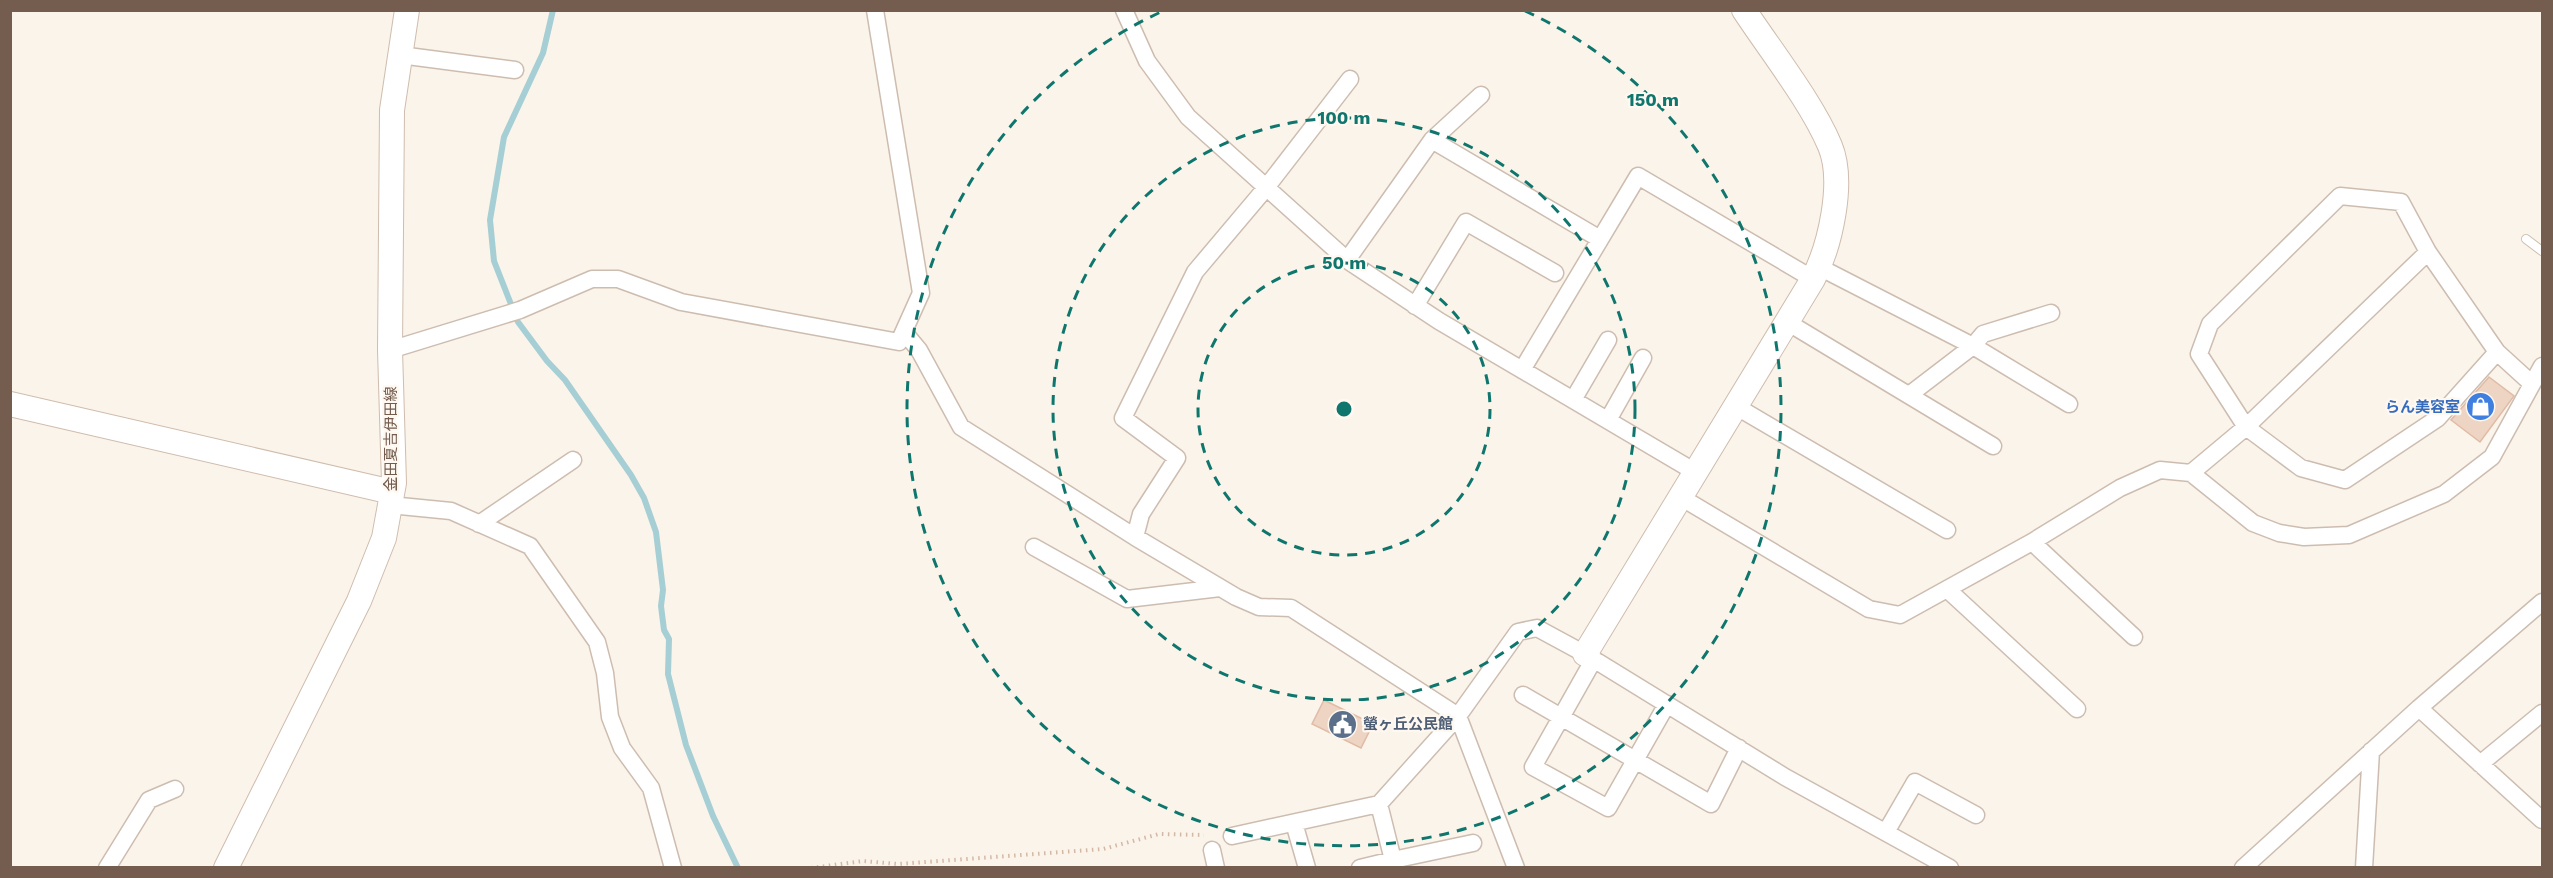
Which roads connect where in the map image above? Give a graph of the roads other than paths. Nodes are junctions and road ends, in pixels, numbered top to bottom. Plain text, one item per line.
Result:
1 (407, 10) edge
2 (875, 10) edge
3 (1124, 10) edge
4 (1744, 10) edge
5 (400, 55) junction
6 (515, 70) dead end
7 (1350, 79) dead end
8 (1481, 95) dead end
9 (1432, 140) junction
10 (1265, 189) junction
11 (1600, 239) junction
12 (2526, 239) dead end
13 (2542, 251) edge
14 (2428, 252) junction
15 (1347, 260) junction
16 (1555, 273) dead end
17 (1816, 273) junction
18 (1415, 306) junction
19 (2051, 313) dead end
20 (1787, 322) junction
21 (904, 332) junction
22 (1608, 340) dead end
23 (1973, 346) junction
24 (390, 350) junction
25 (2497, 352) junction
26 (1643, 358) dead end
27 (2542, 366) edge
28 (1522, 370) junction
29 (2531, 383) junction
30 (1909, 395) junction
31 (1573, 400) junction
32 (10, 404) edge
33 (2069, 404) dead end
34 (1737, 406) junction
35 (1608, 420) junction
36 (2246, 426) junction
37 (1993, 446) dead end
38 (573, 460) dead end
39 (1697, 473) junction
40 (2191, 473) junction
41 (1682, 498) junction
42 (391, 499) junction
43 (479, 524) junction
44 (1947, 530) dead end
45 (1135, 537) junction
46 (2032, 542) junction
47 (1034, 547) dead end
48 (1220, 588) junction
49 (1948, 590) junction
50 (2542, 602) edge
51 (2134, 637) dead end
52 (1590, 656) junction
53 (1523, 695) dead end
54 (1667, 704) junction
55 (2418, 708) junction
56 (2077, 709) dead end
57 (2542, 713) edge
58 (1458, 716) junction
59 (1561, 717) junction
60 (1739, 748) junction
61 (2371, 751) junction
62 (1635, 760) junction
63 (2480, 764) junction
64 (175, 789) dead end
65 (1379, 804) junction
66 (1976, 815) dead end
67 (2542, 820) edge
68 (1294, 823) junction
69 (1886, 832) junction
70 (1232, 836) road end
71 (1473, 843) dead end
72 (1212, 850) dead end
73 (1394, 864) edge
74 (107, 867) edge
75 (226, 867) edge
76 (673, 867) edge
77 (1216, 867) edge
78 (1307, 867) edge
79 (1360, 867) edge
80 (1516, 867) edge
81 (1950, 867) edge
82 (2243, 867) edge
83 (2364, 867) edge

1 - 5 street, 金田夏吉伊田線
2 - 21 street
3 - 10 street
4 - 17 street
5 - 6 street
5 - 24 street, 金田夏吉伊田線
7 - 10 street
8 - 9 street
9 - 11 street
9 - 15 street
10 - 15 street
10 - 45 street
11 - 17 street
11 - 28 street
12 - 13 lane
14 - 25 street
14 - 36 street
14 - 36 street
15 - 18 street
16 - 18 street
17 - 20 street
17 - 23 street
18 - 28 street
19 - 23 street
20 - 30 street
20 - 34 street
21 - 24 street
21 - 45 street
22 - 31 street
23 - 30 street
23 - 33 street
24 - 42 street, 金田夏吉伊田線
25 - 29 street
25 - 36 street
26 - 35 street
27 - 29 street
28 - 31 street
29 - 40 street
30 - 37 street
31 - 35 street
32 - 42 street
34 - 39 street
34 - 44 street
35 - 39 street
36 - 40 street
38 - 43 street
39 - 41 street
40 - 46 street
41 - 49 street
41 - 52 street
42 - 43 street
42 - 75 street, 金田夏吉伊田線
43 - 76 street
45 - 48 street
46 - 49 street
46 - 51 street
47 - 48 street
48 - 58 street
49 - 56 street
50 - 55 street
52 - 54 street
52 - 58 street
52 - 59 street
53 - 59 street
54 - 60 street
54 - 62 street
55 - 61 street
55 - 63 street
57 - 63 street
58 - 65 street
58 - 80 street
59 - 62 street
59 - 62 street
60 - 62 street
60 - 69 street
61 - 82 street
61 - 83 street
63 - 67 street
64 - 74 street
65 - 68 street
65 - 73 street
66 - 69 street
68 - 70 street
68 - 78 street
69 - 81 street
71 - 73 street
72 - 77 street
73 - 79 street

